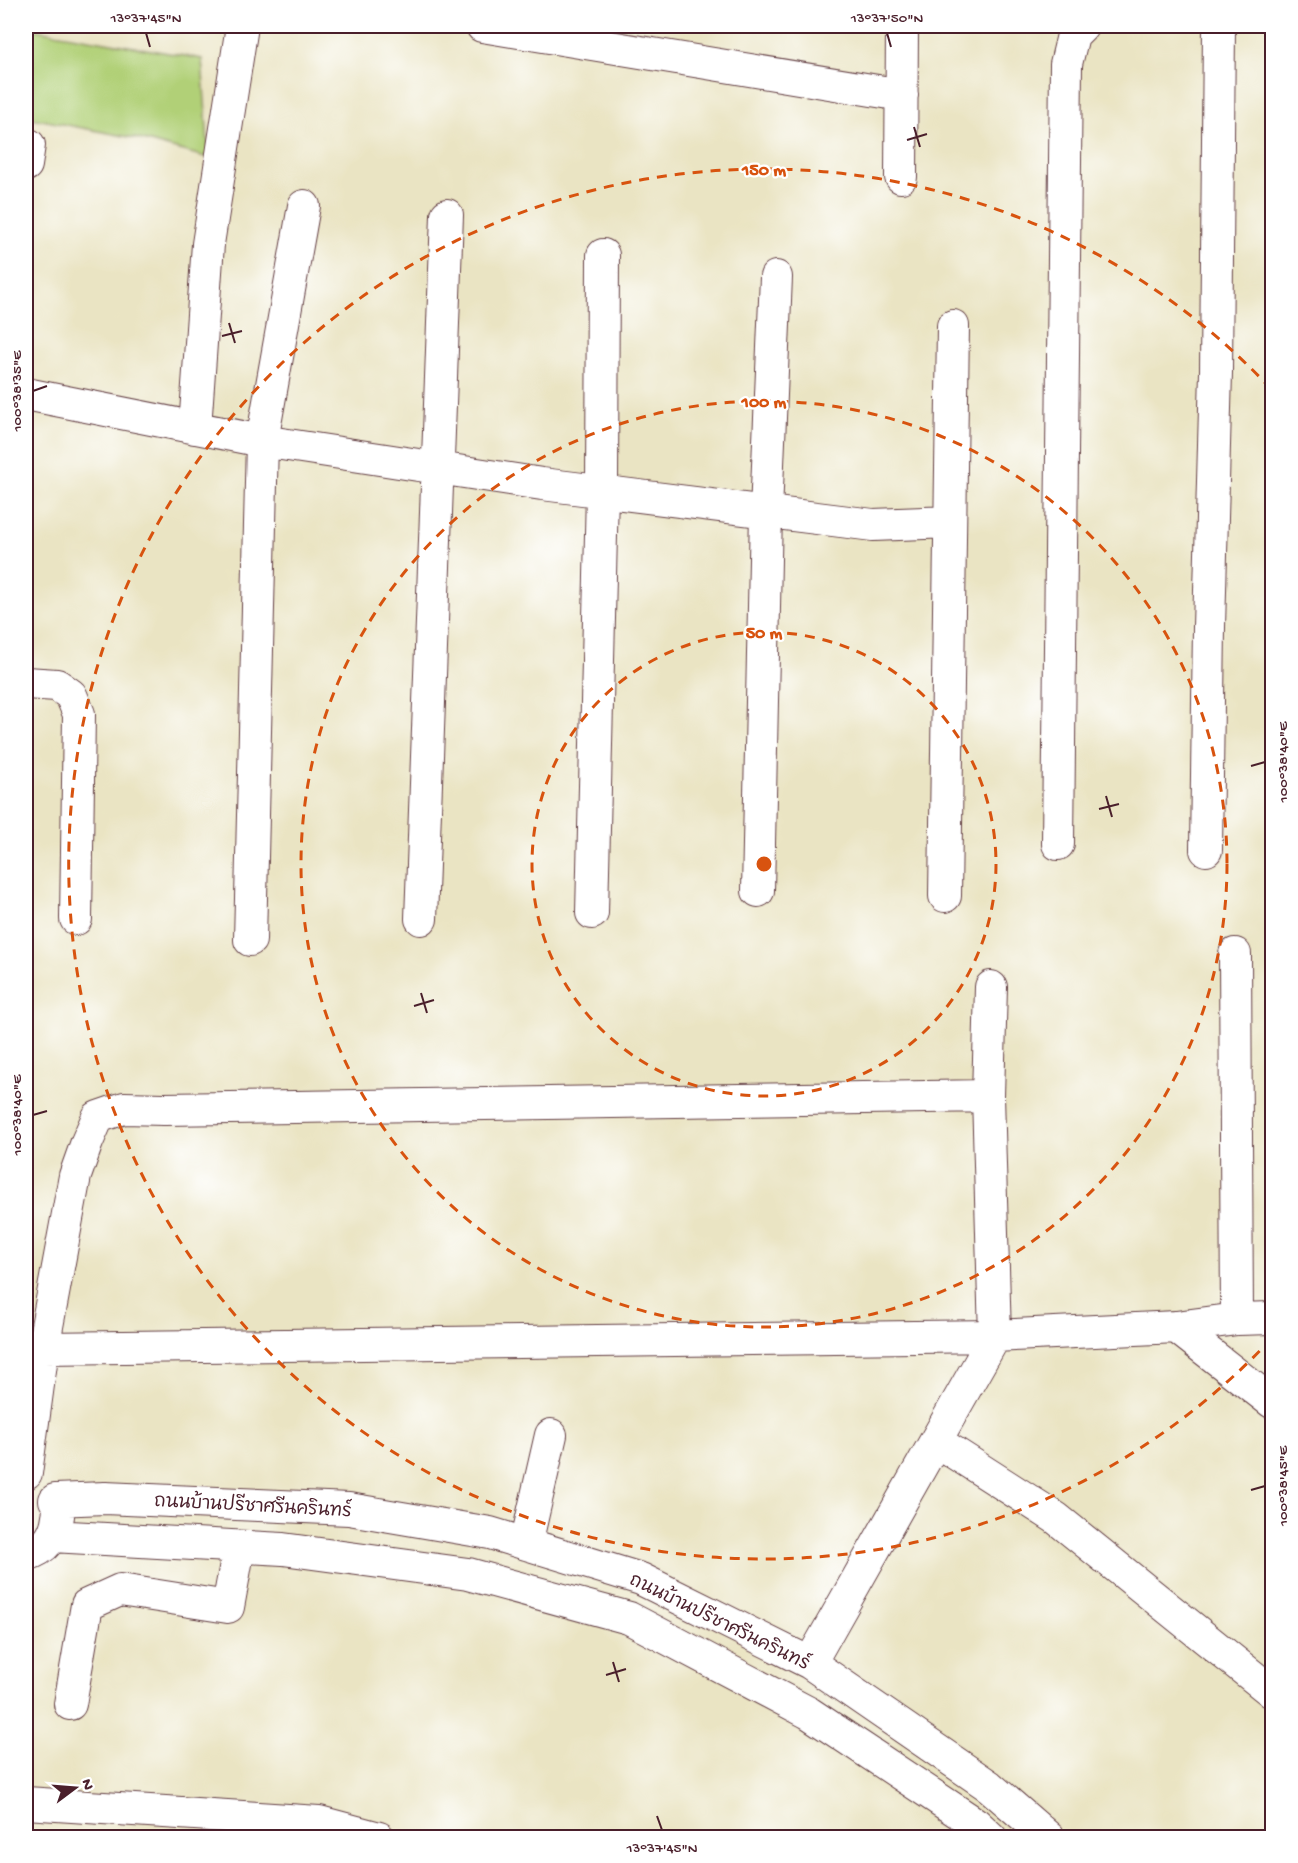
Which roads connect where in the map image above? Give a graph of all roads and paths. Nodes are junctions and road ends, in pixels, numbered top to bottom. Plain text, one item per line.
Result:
1 (242, 26) edge
2 (482, 26) edge
3 (903, 26) edge
4 (1082, 26) edge
5 (1219, 26) edge
6 (902, 95) junction
7 (901, 177) dead end
8 (304, 206) dead end
9 (447, 215) dead end
10 (603, 255) dead end
11 (776, 277) dead end
12 (952, 326) dead end
13 (26, 394) edge
14 (195, 428) junction
15 (262, 441) junction
16 (436, 468) junction
17 (602, 492) junction
18 (766, 512) junction
19 (950, 522) junction
20 (26, 683) edge
21 (1058, 844) dead end
22 (1206, 850) dead end
23 (758, 891) dead end
24 (945, 896) dead end
25 (592, 913) dead end
26 (76, 920) dead end
27 (421, 920) dead end
28 (250, 940) dead end
29 (1235, 954) dead end
30 (991, 987) dead end
31 (988, 1096) junction
32 (1272, 1318) edge
33 (1237, 1319) junction
34 (1176, 1327) junction
35 (995, 1335) junction
36 (42, 1348) junction
37 (1272, 1402) edge
38 (551, 1435) dead end
39 (936, 1441) junction
40 (26, 1474) edge
41 (56, 1500) junction
42 (52, 1536) junction
43 (526, 1544) junction
44 (239, 1547) junction
45 (26, 1555) edge
46 (810, 1663) junction
47 (1272, 1692) edge
48 (70, 1704) dead end
49 (26, 1803) edge
50 (379, 1838) edge
51 (991, 1838) edge
52 (1049, 1838) edge

1 - 14 street
2 - 6 street
3 - 6 street
4 - 21 street
5 - 22 street
6 - 7 street
8 - 15 street
9 - 16 street
10 - 17 street
11 - 18 street
12 - 19 street
13 - 14 street
14 - 15 street
15 - 16 street
15 - 28 street
16 - 17 street
16 - 27 street
17 - 18 street
17 - 25 street
18 - 19 street
18 - 23 street
19 - 24 street
20 - 26 street
29 - 33 street
30 - 31 street
31 - 35 street
31 - 36 street
32 - 33 street
33 - 34 street
34 - 35 street
34 - 37 street
35 - 36 street
35 - 39 street
36 - 40 street
38 - 43 street
39 - 46 street
39 - 47 street
40 - 41 street
41 - 42 street
41 - 43 street, ถนนบ้านปรีชาศรีนครินทร์
42 - 44 street, ถนนบ้านปรีชาศรีนครินทร์
42 - 45 street
43 - 46 street, ถนนบ้านปรีชาศรีนครินทร์
44 - 48 street
44 - 51 street, ถนนบ้านปรีชาศรีนครินทร์
46 - 52 street, ถนนบ้านปรีชาศรีนครินทร์
49 - 50 street

